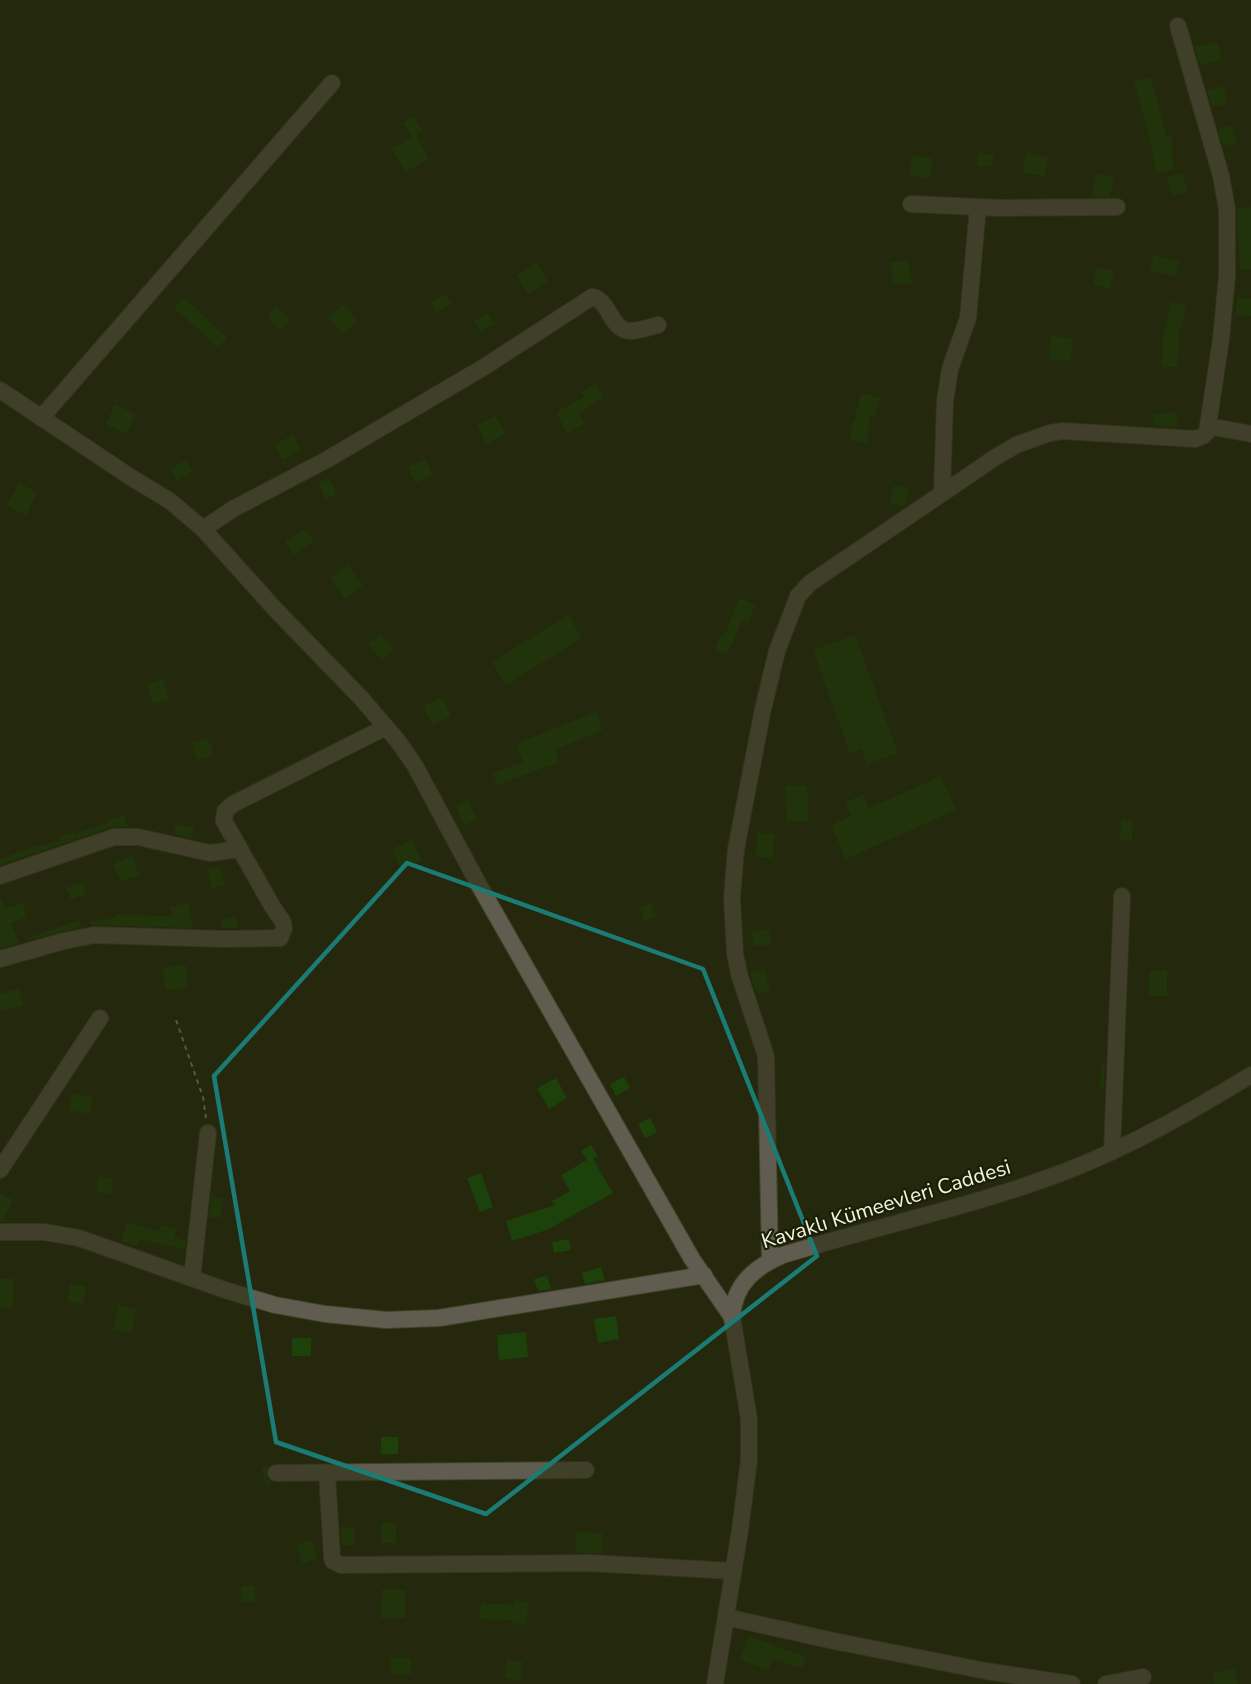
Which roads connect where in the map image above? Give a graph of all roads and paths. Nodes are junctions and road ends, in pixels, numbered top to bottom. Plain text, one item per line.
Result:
1 (1178, 26) dead end
2 (332, 83) dead end
3 (911, 204) dead end
4 (978, 207) junction
5 (1117, 207) dead end
6 (658, 325) dead end
7 (0, 390) edge
8 (41, 418) junction
9 (1208, 426) junction
10 (1251, 434) edge
11 (942, 493) junction
12 (203, 529) junction
13 (386, 727) junction
14 (240, 849) junction
15 (0, 876) edge
16 (1122, 896) dead end
17 (0, 959) edge
18 (100, 1018) dead end
19 (177, 1020) dead end
20 (1251, 1075) edge
21 (208, 1133) joint
22 (1112, 1152) junction
23 (0, 1170) edge
24 (0, 1232) edge
25 (770, 1260) junction
26 (704, 1275) junction
27 (192, 1278) junction
28 (732, 1317) junction
29 (586, 1470) dead end
30 (276, 1473) dead end
31 (327, 1473) junction
32 (733, 1570) junction
33 (726, 1617) junction
34 (1143, 1677) dead end
35 (715, 1684) edge
36 (1072, 1684) edge
37 (1106, 1684) edge

1 - 9 street
2 - 8 street
3 - 4 street
4 - 5 street
4 - 11 street
6 - 12 street
7 - 8 street
8 - 12 street
9 - 10 street
9 - 11 street
11 - 25 street
12 - 13 street
13 - 14 street
13 - 26 street
14 - 15 street
14 - 17 street
16 - 22 street
18 - 23 street
19 - 21 path
20 - 22 street, Kavaklı Kümeevleri Caddesi
21 - 27 street
22 - 25 street, Kavaklı Kümeevleri Caddesi
24 - 27 street
25 - 28 street, Kavaklı Kümeevleri Caddesi
26 - 27 street
26 - 28 street
28 - 32 street, Kavaklı Kümeevleri Caddesi
29 - 31 street
30 - 31 street
31 - 32 street
32 - 33 street, Kavaklı Kümeevleri Caddesi
33 - 35 street, Kavaklı Kümeevleri Caddesi
33 - 36 street
34 - 37 street

